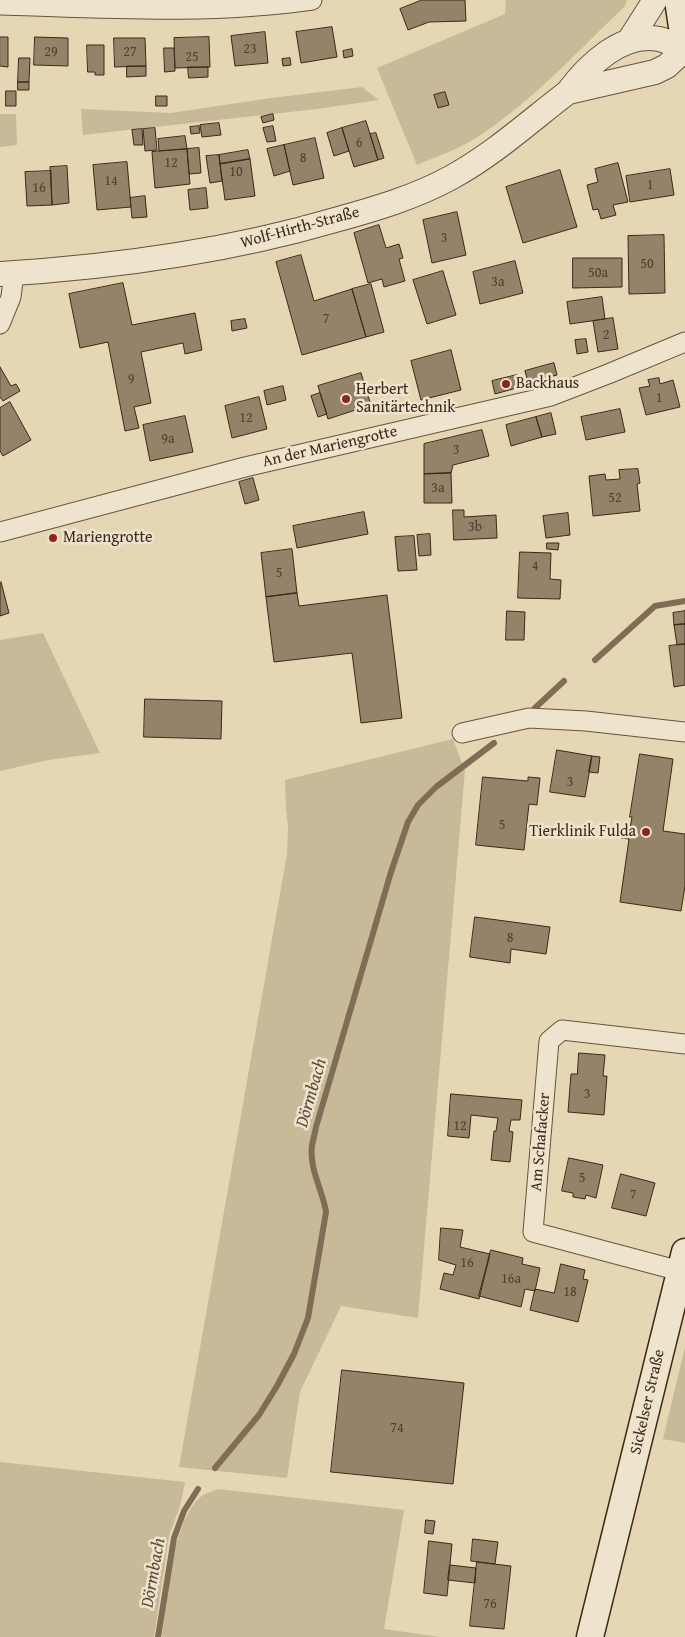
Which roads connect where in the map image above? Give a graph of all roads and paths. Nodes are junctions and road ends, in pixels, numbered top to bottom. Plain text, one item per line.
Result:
1 (312, 0) edge
2 (654, 0) edge
3 (678, 0) edge
4 (0, 5) edge
5 (179, 5) edge
6 (629, 41) junction
7 (685, 48) edge
8 (568, 92) junction
9 (7, 274) edge
10 (0, 324) edge
11 (685, 342) edge
12 (0, 532) edge
13 (685, 732) edge
14 (462, 733) dead end
15 (685, 1044) edge
16 (682, 1262) edge
17 (590, 1637) edge

1 - 5 street
2 - 6 street
3 - 7 main road
4 - 5 street
6 - 7 street, Wolf-Hirth-Straße
6 - 8 street, Wolf-Hirth-Straße
7 - 8 street, Wolf-Hirth-Straße
8 - 9 street, Wolf-Hirth-Straße
9 - 10 street
11 - 12 street, An der Mariengrotte
13 - 14 street
15 - 16 street, Am Schafacker
16 - 17 main road, Sickelser Straße

